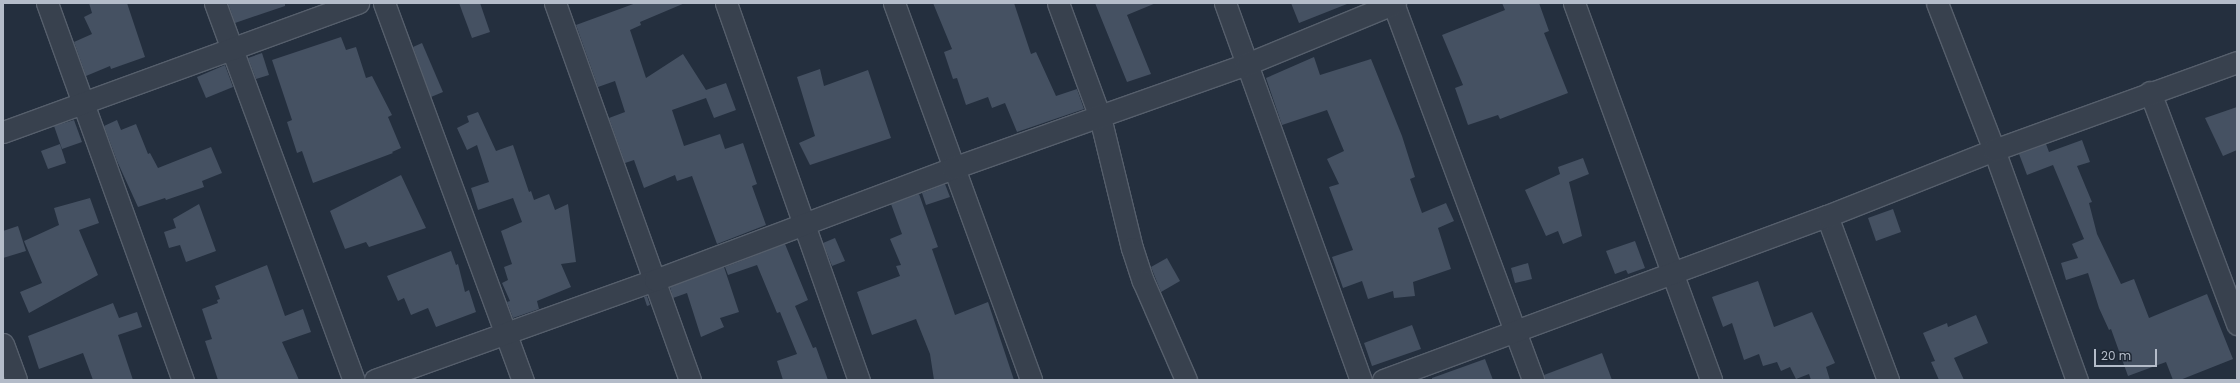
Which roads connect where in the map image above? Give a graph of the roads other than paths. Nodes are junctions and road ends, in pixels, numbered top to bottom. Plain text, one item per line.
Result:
1 (47, 3) edge
2 (215, 3) edge
3 (358, 3) edge
4 (384, 3) edge
5 (555, 3) edge
6 (726, 3) edge
7 (894, 3) edge
8 (1058, 3) edge
9 (1225, 3) edge
10 (1394, 3) edge
11 (1574, 3) edge
12 (1937, 3) edge
13 (231, 49) junction
14 (2237, 62) edge
15 (1247, 64) junction
16 (2150, 92) junction
17 (84, 102) junction
18 (1100, 117) junction
19 (3, 132) edge
20 (1994, 150) junction
21 (953, 168) junction
22 (1827, 216) junction
23 (802, 224) junction
24 (1671, 272) junction
25 (654, 280) junction
26 (2237, 324) edge
27 (1515, 330) junction
28 (506, 333) junction
29 (3, 344) edge
30 (16, 380) edge
31 (183, 380) edge
32 (354, 380) edge
33 (375, 380) edge
34 (523, 380) edge
35 (690, 380) edge
36 (859, 380) edge
37 (1031, 380) edge
38 (1186, 380) edge
39 (1362, 380) edge
40 (1383, 380) edge
41 (1533, 380) edge
42 (1711, 380) edge
43 (1888, 380) edge
44 (2077, 380) edge

1 - 17 street
2 - 13 street
3 - 13 street
4 - 28 street
5 - 25 street
6 - 23 street
7 - 21 street
8 - 18 street
9 - 15 street
10 - 15 street
10 - 27 street
11 - 24 street
12 - 20 street
13 - 17 street
13 - 32 street
14 - 16 street
15 - 18 street
15 - 39 street
16 - 20 street
16 - 26 street
17 - 19 street
17 - 31 street
18 - 21 street
18 - 38 street
20 - 22 street
20 - 44 street
21 - 23 street
21 - 37 street
22 - 24 street
22 - 43 street
23 - 25 street
23 - 36 street
24 - 27 street
24 - 42 street
25 - 28 street
25 - 35 street
27 - 40 street
27 - 41 street
28 - 33 street
28 - 34 street
29 - 30 street

